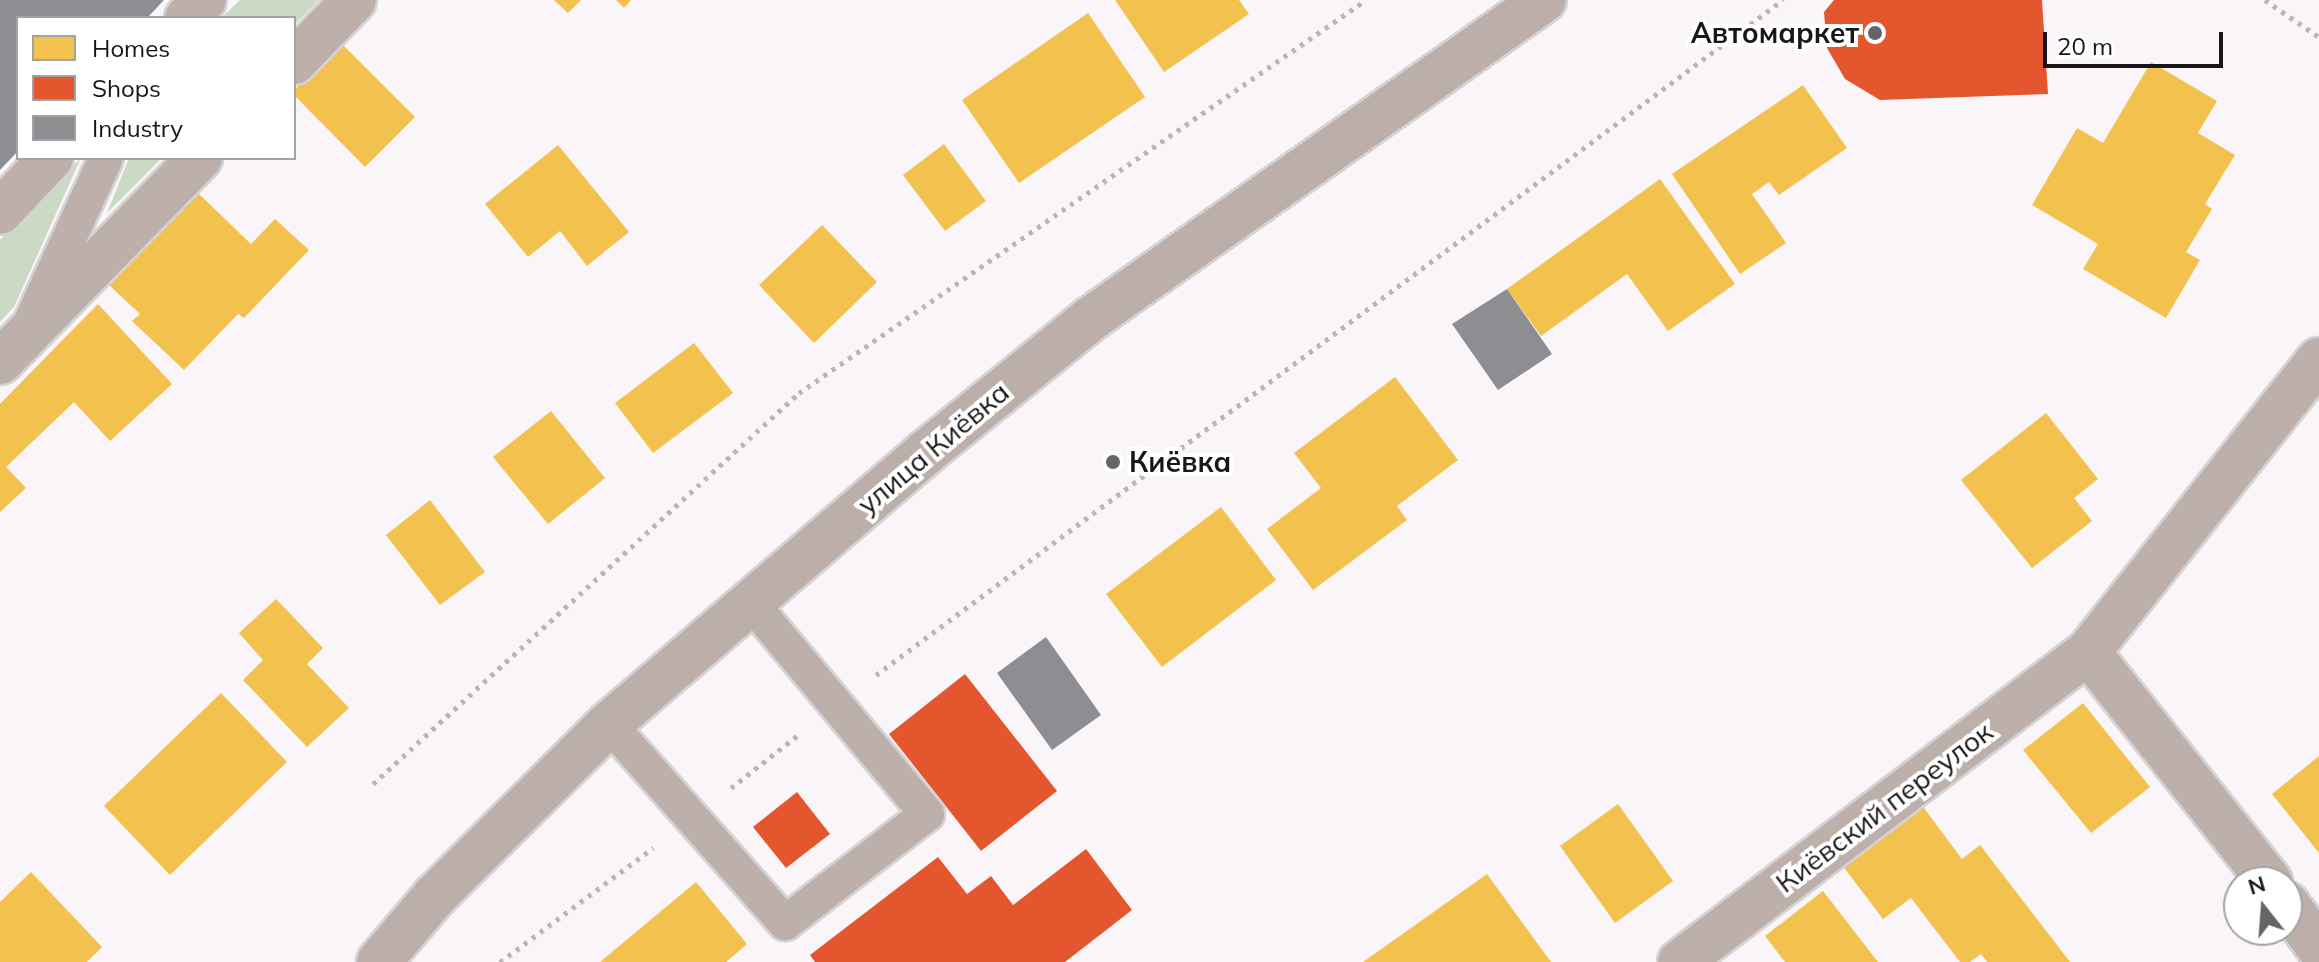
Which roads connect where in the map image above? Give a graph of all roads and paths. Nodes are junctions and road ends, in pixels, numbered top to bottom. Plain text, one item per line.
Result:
1 (204, 0) edge
2 (354, 0) edge
3 (1366, 0) edge
4 (1544, 0) edge
5 (1783, 0) edge
6 (2265, 0) edge
7 (189, 16) edge
8 (2319, 37) edge
9 (296, 60) edge
10 (49, 160) edge
11 (105, 160) edge
12 (198, 160) edge
13 (0, 212) edge
14 (12, 350) edge
15 (2319, 360) edge
16 (751, 603) junction
17 (2088, 652) junction
18 (837, 703) junction
19 (609, 724) junction
20 (373, 784) dead end
21 (692, 818) junction
22 (2257, 866) edge
23 (2303, 926) edge
24 (2319, 948) edge
25 (379, 962) edge
26 (500, 962) edge
27 (1680, 962) edge

1 - 7 street
2 - 9 street
3 - 20 path
4 - 16 main road, улица Киёвка
5 - 18 path
6 - 8 path
10 - 13 street
11 - 14 lane
12 - 14 street
15 - 17 street, Киёвский переулок
16 - 18 lane
16 - 19 main road, улица Киёвка
17 - 22 street
17 - 27 street, Киёвский переулок
18 - 21 path
18 - 21 lane
19 - 21 lane
19 - 25 main road, улица Киёвка
21 - 26 path
23 - 24 street

